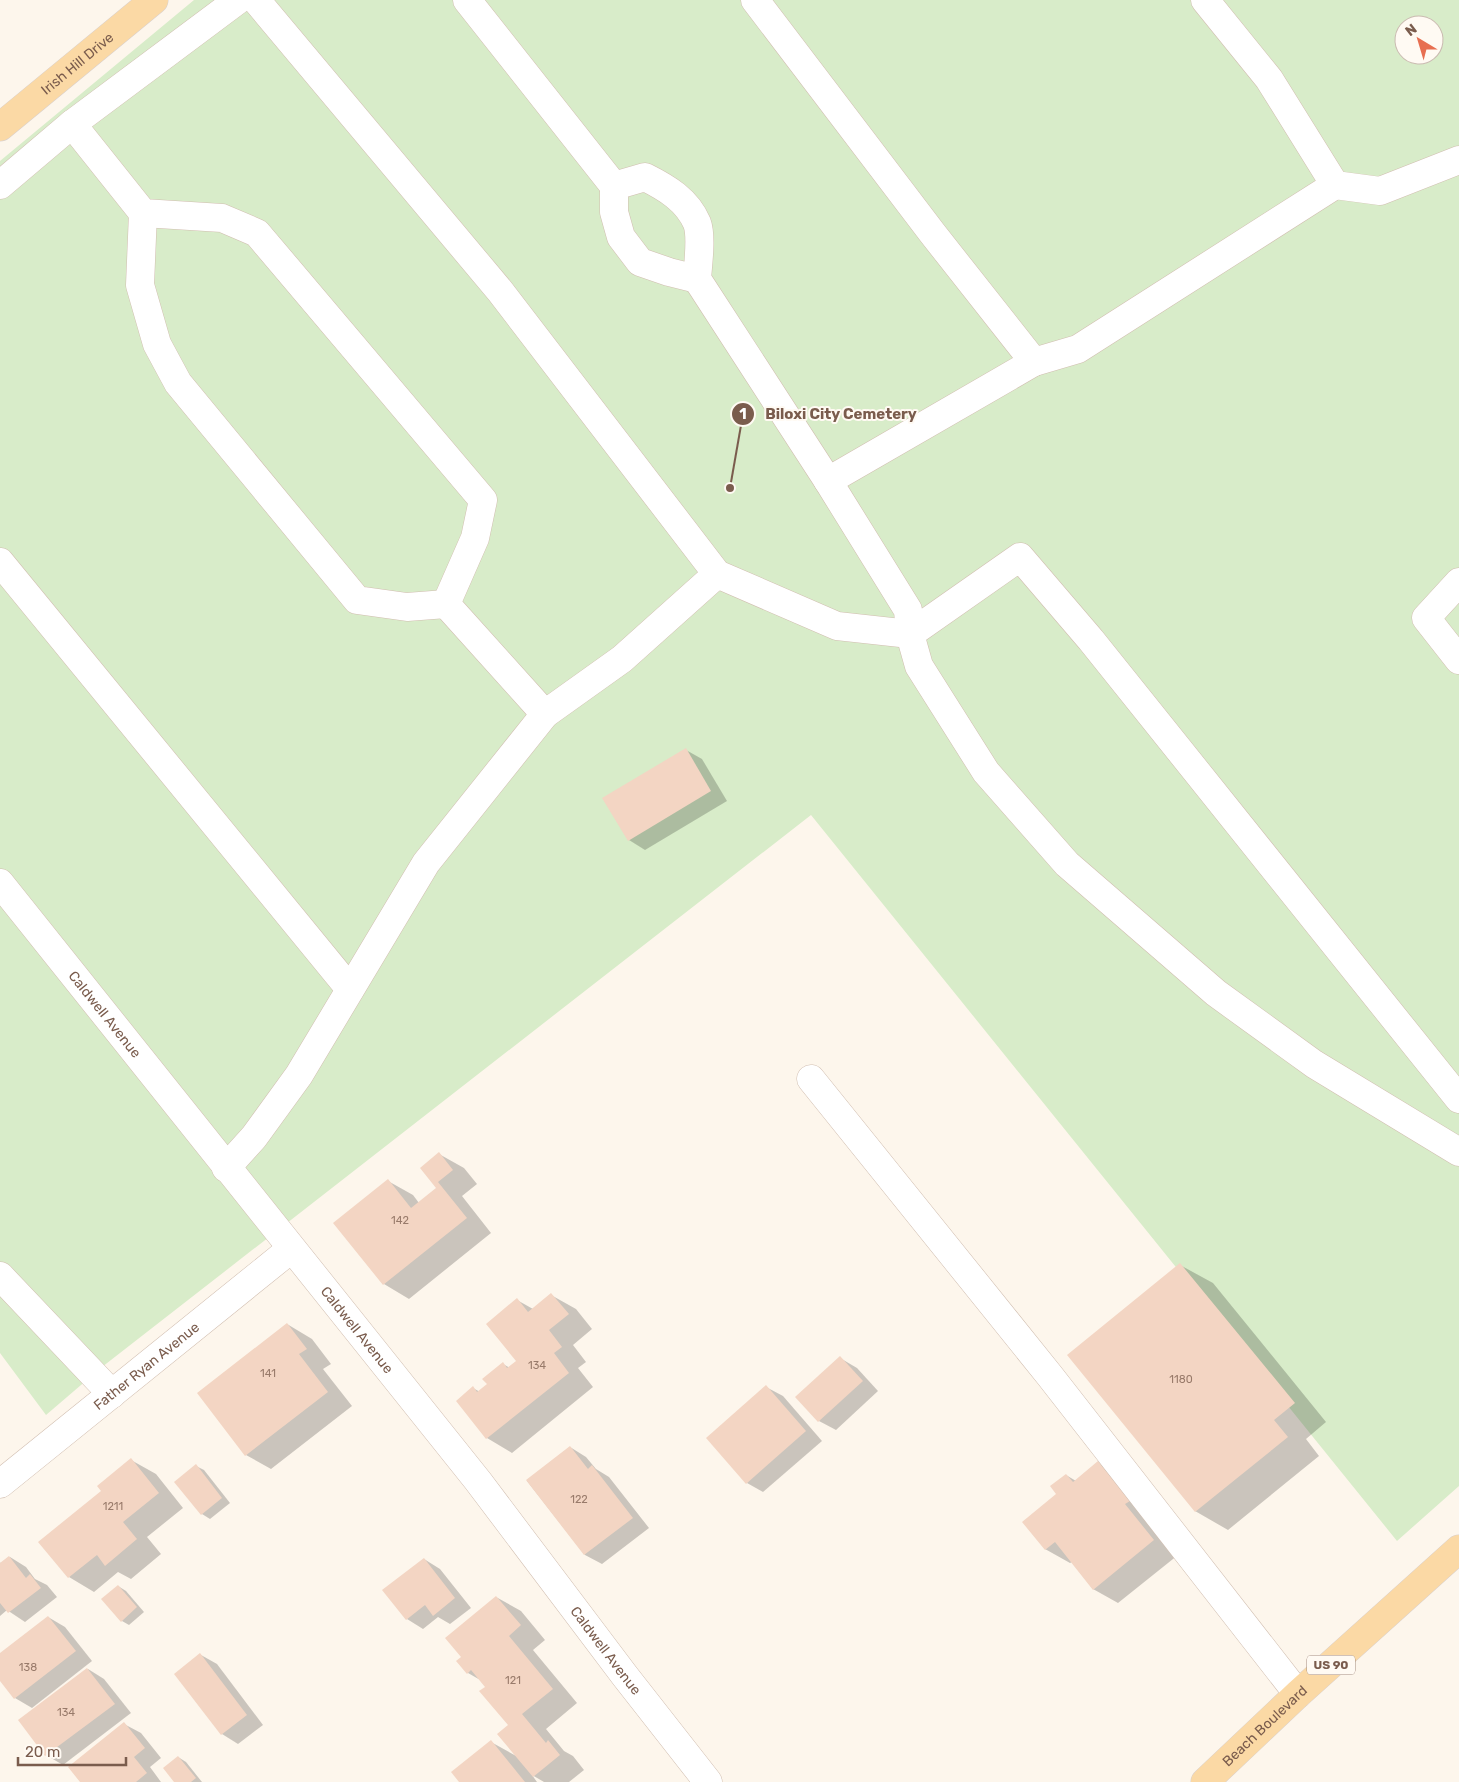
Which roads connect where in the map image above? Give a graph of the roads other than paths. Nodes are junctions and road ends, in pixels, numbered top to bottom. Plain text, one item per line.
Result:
1 (154, 0) edge
2 (238, 0) edge
3 (256, 0) edge
4 (467, 0) edge
5 (756, 0) edge
6 (1205, 0) edge
7 (72, 124) junction
8 (0, 127) edge
9 (1459, 160) edge
10 (0, 185) edge
11 (1335, 185) junction
12 (614, 186) junction
13 (143, 213) junction
14 (697, 279) junction
15 (1034, 362) junction
16 (828, 481) junction
17 (0, 562) edge
18 (717, 574) junction
19 (1459, 582) edge
20 (446, 604) junction
21 (910, 634) junction
22 (1459, 660) edge
23 (545, 714) junction
24 (0, 883) edge
25 (350, 989) junction
26 (811, 1079) dead end
27 (1459, 1100) edge
28 (1459, 1152) edge
29 (226, 1168) junction
30 (292, 1249) junction
31 (0, 1276) edge
32 (112, 1394) junction
33 (0, 1484) edge
34 (1459, 1549) edge
35 (1298, 1694) junction
36 (708, 1782) edge
37 (1205, 1782) edge

1 - 8 main road, Irish Hill Drive
2 - 7 street
3 - 18 street
4 - 12 street
5 - 15 street
6 - 11 street
7 - 10 street
7 - 13 street
9 - 11 street
11 - 15 street
12 - 14 street
12 - 14 street
13 - 20 street
13 - 20 street
14 - 16 street
15 - 16 street
16 - 21 street
17 - 25 street
18 - 21 street
18 - 23 street
19 - 22 street
20 - 23 street
21 - 27 street
21 - 28 street
23 - 25 street
24 - 29 street, Caldwell Avenue
25 - 29 street
26 - 35 street
29 - 30 street, Caldwell Avenue
30 - 32 street, Father Ryan Avenue
30 - 36 street, Caldwell Avenue
31 - 32 street
32 - 33 street, Father Ryan Avenue
34 - 35 main road, Beach Boulevard / US 90
35 - 37 main road, Beach Boulevard / US 90

